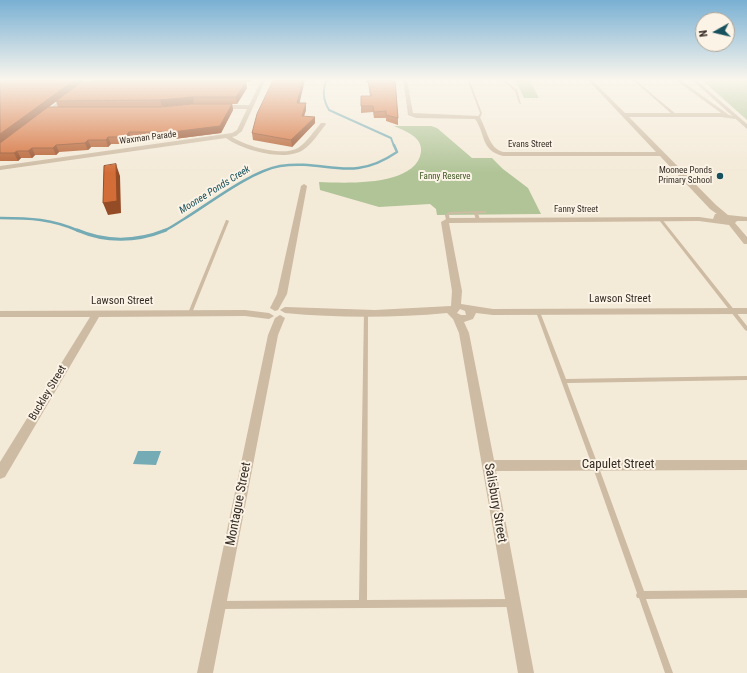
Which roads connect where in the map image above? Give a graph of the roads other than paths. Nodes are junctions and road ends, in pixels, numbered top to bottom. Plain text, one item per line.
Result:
1 (50, 110) edge
2 (248, 110) edge
3 (409, 110) edge
4 (480, 110) edge
5 (620, 110) edge
6 (670, 110) edge
7 (724, 110) edge
8 (726, 110) edge
9 (625, 115) junction
10 (675, 115) junction
11 (732, 116) junction
12 (479, 117) junction
13 (38, 120) edge
14 (323, 124) dead end
15 (747, 127) edge
16 (228, 137) junction
17 (662, 154) junction
18 (0, 168) edge
19 (304, 186) dead end
20 (485, 212) dead end
21 (477, 216) junction
22 (660, 219) junction
23 (747, 219) edge
24 (725, 220) junction
25 (227, 221) dead end
26 (747, 242) edge
27 (732, 311) junction
28 (747, 311) edge
29 (461, 312) junction
30 (538, 312) junction
31 (190, 313) junction
32 (277, 313) junction
33 (366, 313) junction
34 (0, 314) edge
35 (96, 314) junction
36 (747, 329) edge
37 (747, 378) edge
38 (564, 380) junction
39 (747, 465) edge
40 (488, 466) junction
41 (595, 466) junction
42 (0, 473) edge
43 (747, 594) edge
44 (640, 595) junction
45 (513, 603) junction
46 (363, 604) junction
47 (218, 605) junction
48 (205, 673) edge
49 (526, 673) edge
50 (669, 673) edge

1 - 13 street
2 - 16 street
3 - 12 street
4 - 12 lane
5 - 9 street
6 - 10 lane
7 - 11 street
8 - 11 street
9 - 10 street
9 - 17 street
10 - 11 street
11 - 15 street
12 - 17 street, Evans Street
14 - 16 street
16 - 18 street, Waxman Parade
17 - 24 street
19 - 32 street
20 - 21 lane
21 - 22 street, Fanny Street
21 - 29 street, Fanny Street
22 - 24 street, Fanny Street
22 - 27 lane
23 - 24 street, Fanny Street
24 - 26 street
25 - 31 lane
27 - 28 street, Lawson Street
27 - 30 street, Lawson Street
27 - 36 lane
29 - 30 street, Lawson Street
29 - 33 street, Lawson Street
29 - 40 street, Salisbury Street
30 - 38 lane
31 - 32 street, Lawson Street
31 - 35 street, Lawson Street
32 - 33 street, Lawson Street
32 - 47 street, Montague Street
33 - 46 lane
34 - 35 street, Lawson Street
35 - 42 street, Buckley Street
37 - 38 lane
38 - 41 lane
39 - 41 street, Capulet Street
40 - 41 street, Capulet Street
40 - 45 street, Salisbury Street
41 - 44 lane
43 - 44 lane
44 - 50 lane
45 - 46 lane
45 - 49 street, Salisbury Street
46 - 47 lane
47 - 48 street, Montague Street

